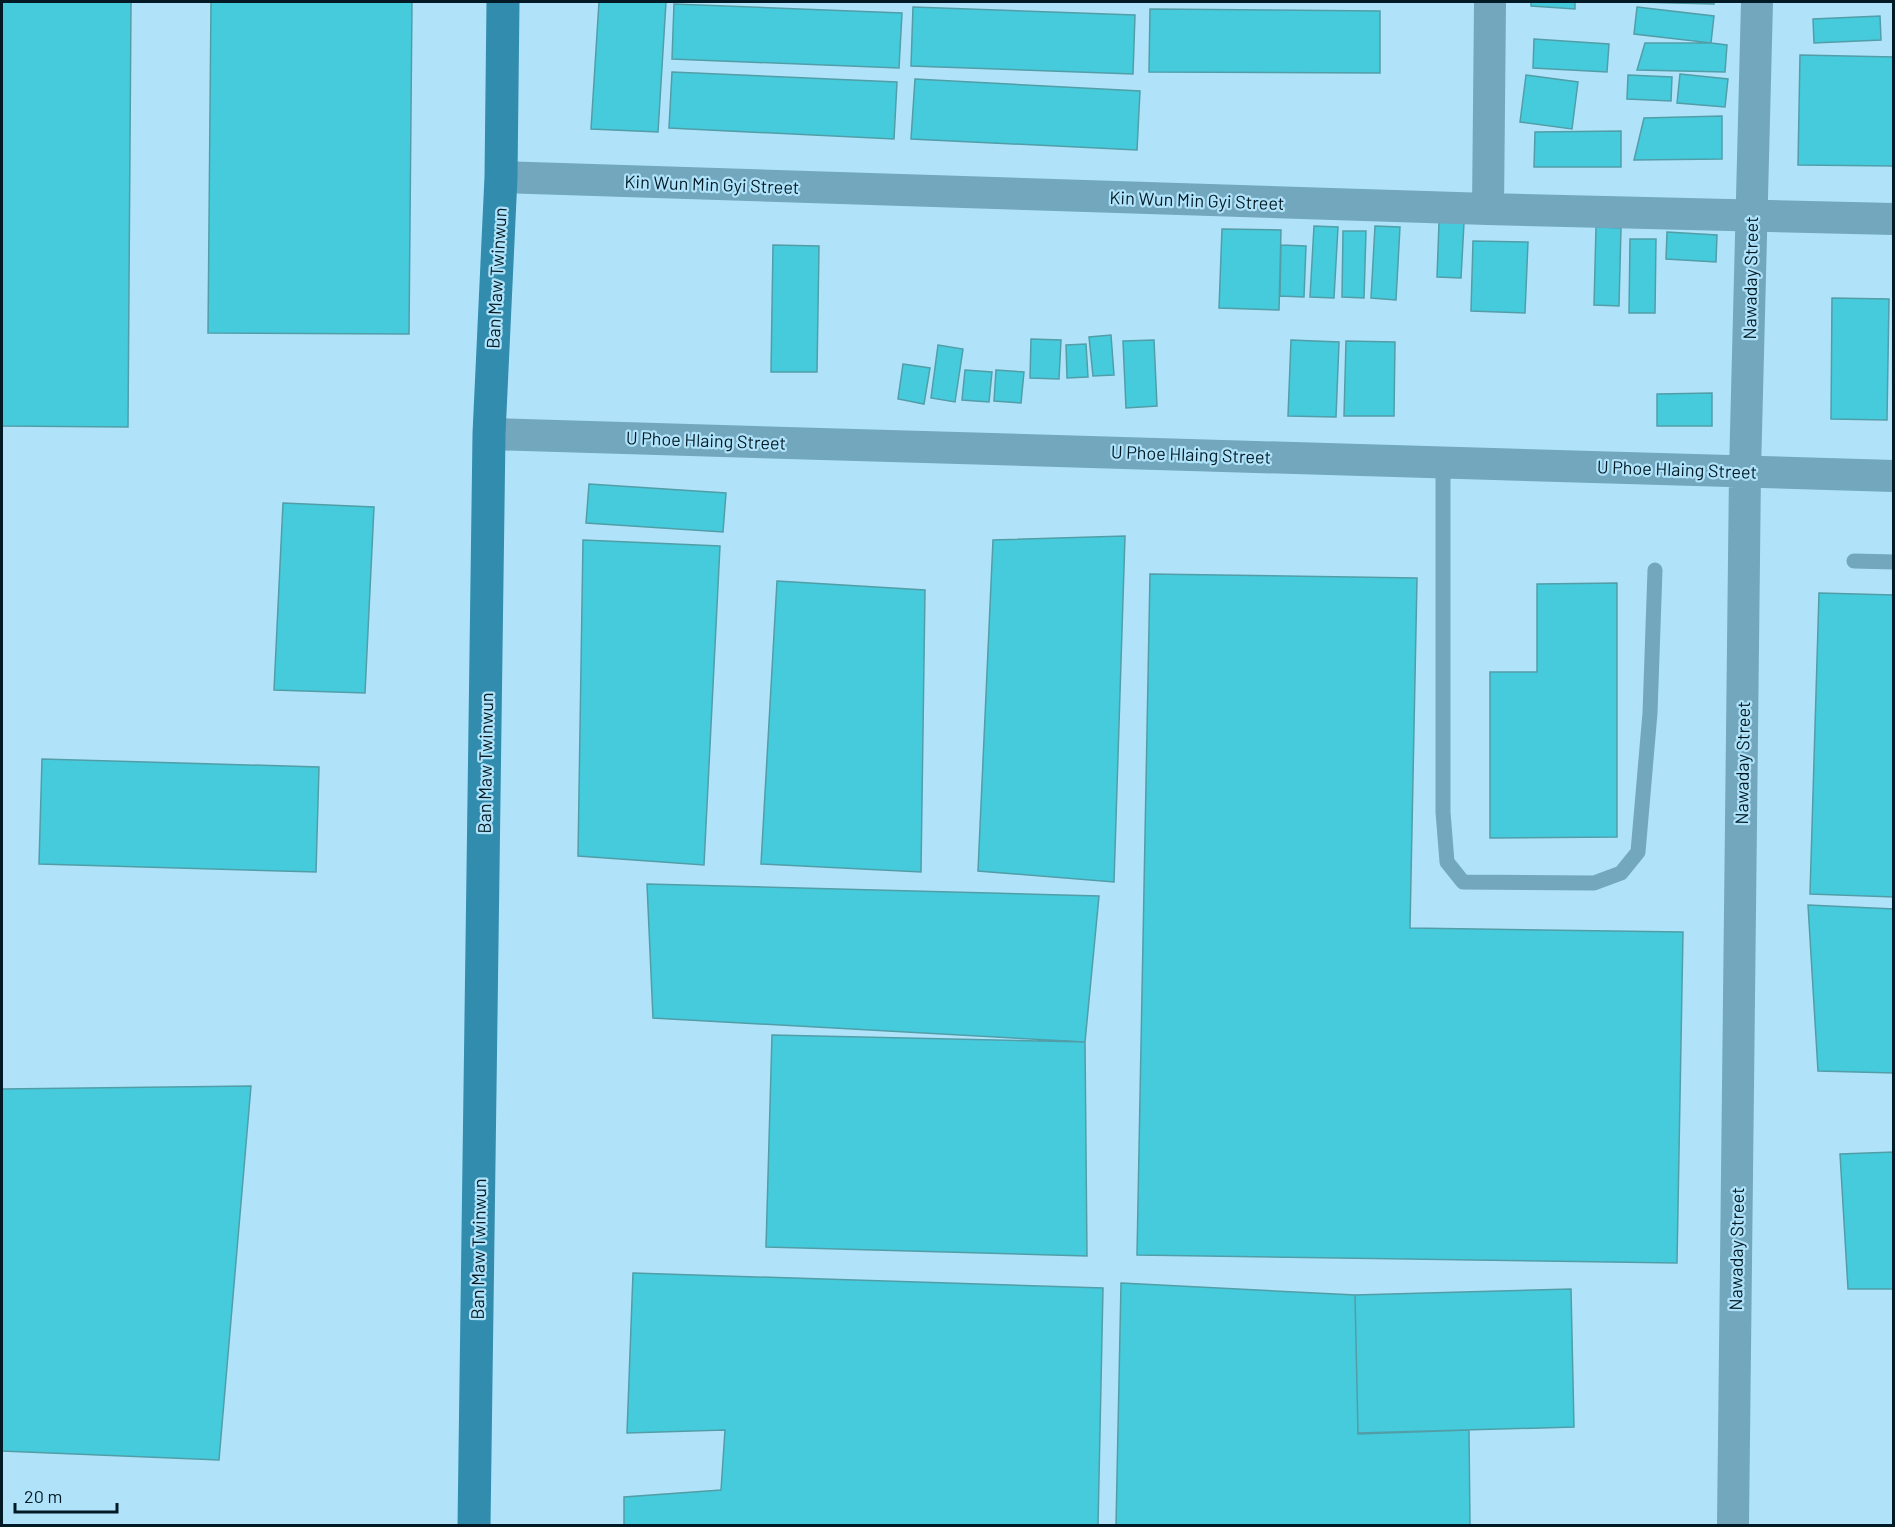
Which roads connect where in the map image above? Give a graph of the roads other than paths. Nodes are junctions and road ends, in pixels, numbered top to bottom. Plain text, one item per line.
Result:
1 (503, 2) edge
2 (1490, 2) edge
3 (1757, 2) edge
4 (501, 177) junction
5 (1488, 209) junction
6 (1751, 217) junction
7 (1893, 219) edge
8 (489, 434) junction
9 (1443, 462) junction
10 (1745, 471) junction
11 (1893, 476) edge
12 (1854, 561) dead end
13 (1893, 562) edge
14 (1655, 570) dead end
15 (474, 1526) edge
16 (1733, 1526) edge

1 - 4 street, Ban Maw Twinwun
2 - 5 street
3 - 6 street, Nawaday Street
4 - 5 street, Kin Wun Min Gyi Street
4 - 8 street, Ban Maw Twinwun
5 - 6 street, Kin Wun Min Gyi Street
6 - 7 street, Kin Wun Min Gyi Street
6 - 10 street, Nawaday Street
8 - 9 street, U Phoe Hlaing Street
8 - 15 street, Ban Maw Twinwun
9 - 10 street, U Phoe Hlaing Street
9 - 14 lane
10 - 11 street, U Phoe Hlaing Street
10 - 16 street, Nawaday Street
12 - 13 lane

